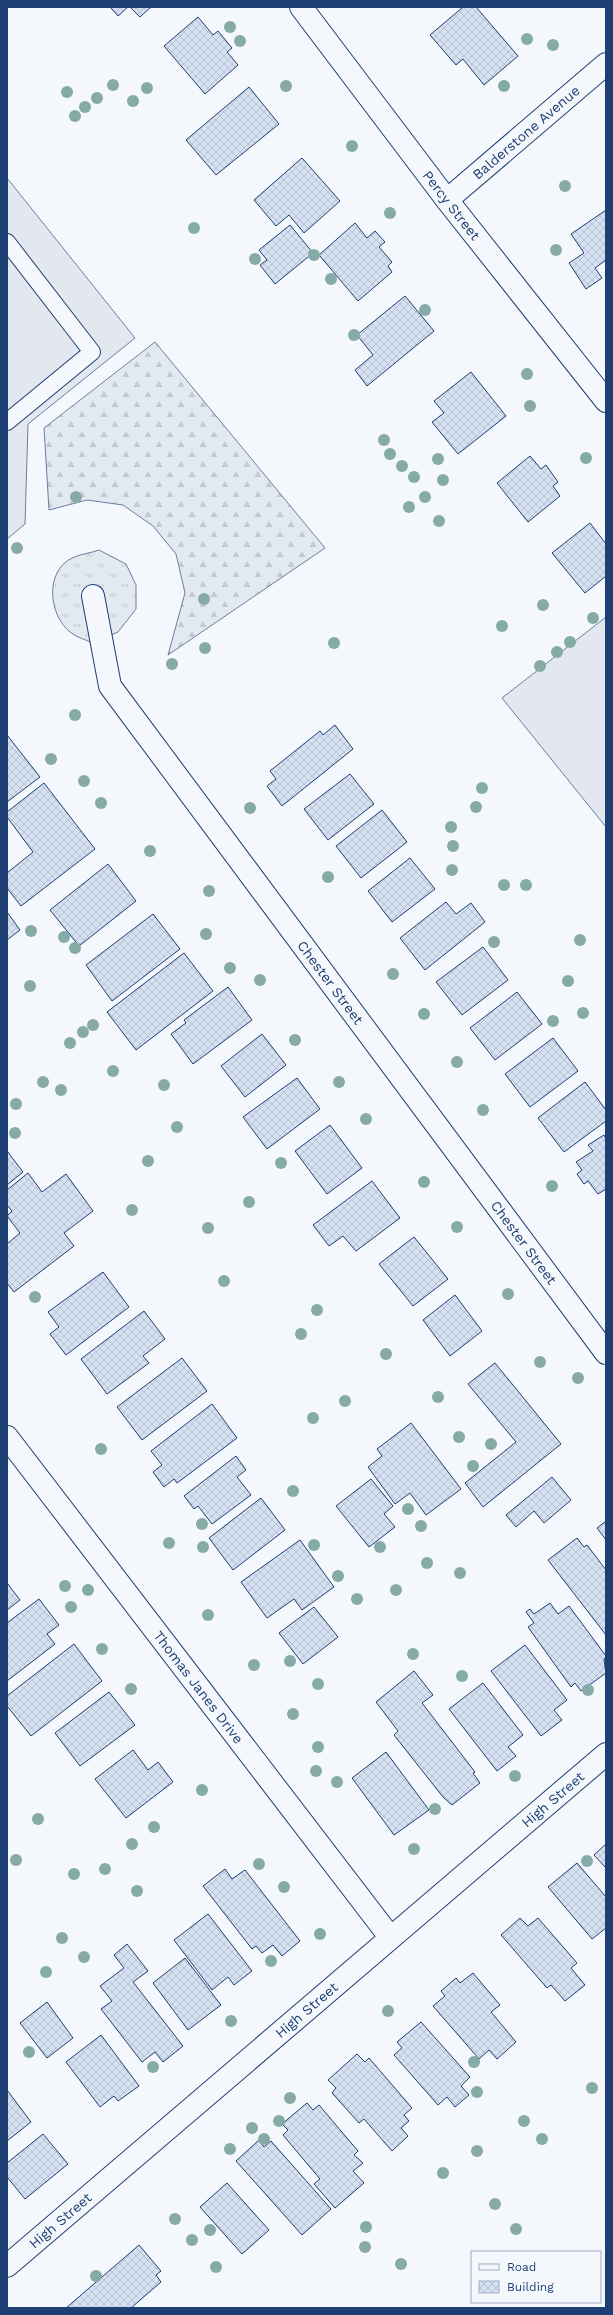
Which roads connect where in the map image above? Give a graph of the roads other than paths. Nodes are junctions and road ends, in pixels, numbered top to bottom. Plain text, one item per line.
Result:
1 (301, 7) edge
2 (606, 64) edge
3 (447, 200) junction
4 (7, 242) edge
5 (606, 401) edge
6 (7, 422) edge
7 (93, 596) dead end
8 (606, 1353) edge
9 (7, 1437) edge
10 (606, 1754) edge
11 (390, 1937) junction
12 (7, 2266) edge

1 - 3 street, Percy Street
2 - 3 street, Balderstone Avenue
3 - 5 street, Percy Street
4 - 6 lane
7 - 8 street, Chester Street
9 - 11 street, Thomas Janes Drive
10 - 11 street, High Street
11 - 12 street, High Street

